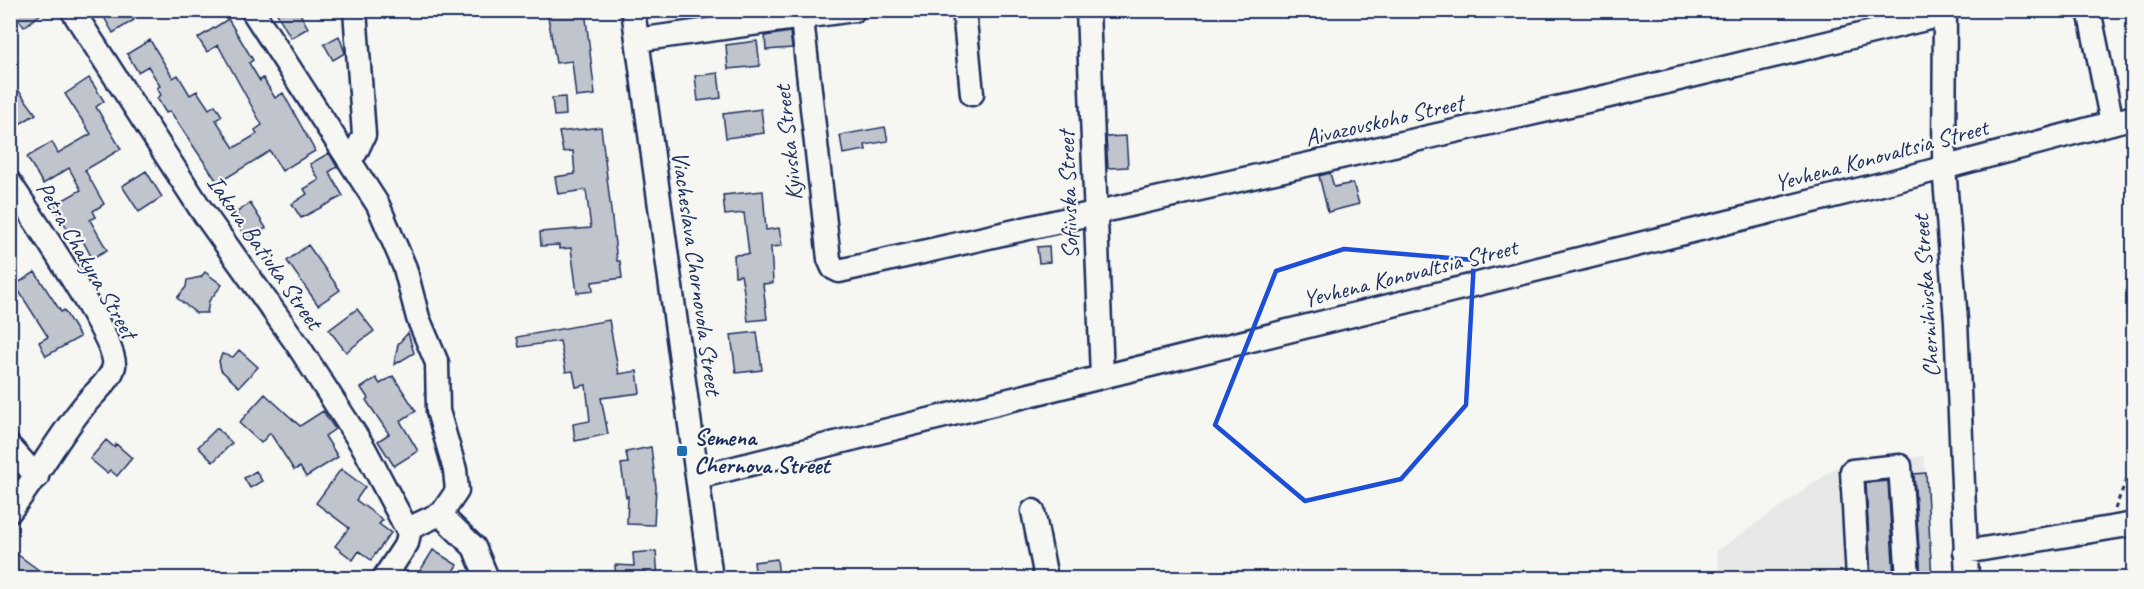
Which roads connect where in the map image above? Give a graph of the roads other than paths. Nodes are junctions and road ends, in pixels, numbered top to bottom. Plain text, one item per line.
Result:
1 (72, 10) edge
2 (252, 10) edge
3 (355, 10) edge
4 (633, 10) edge
5 (854, 10) edge
6 (964, 10) edge
7 (1088, 10) edge
8 (2089, 10) edge
9 (1946, 12) edge
10 (801, 14) edge
11 (637, 40) junction
12 (972, 94) dead end
13 (2123, 120) edge
14 (348, 159) junction
15 (1944, 166) junction
16 (10, 183) edge
17 (1095, 214) junction
18 (833, 268) joint
19 (1102, 377) junction
20 (10, 447) edge
21 (37, 477) junction
22 (698, 477) junction
23 (10, 511) edge
24 (1033, 511) dead end
25 (442, 513) junction
26 (2133, 524) edge
27 (408, 529) junction
28 (1965, 552) junction
29 (384, 579) edge
30 (487, 579) edge
31 (711, 579) edge
32 (1046, 579) edge
33 (1858, 579) edge
34 (1908, 579) edge
35 (1967, 579) edge

1 - 27 street, Iakova Batiuka Street
2 - 14 street
3 - 14 street
4 - 11 street, Viacheslava Chornovola Street
5 - 10 street
6 - 12 street
7 - 17 street, Sofiivska Street
8 - 13 street
9 - 15 street, Chernihivska Street
9 - 17 street, Aivazovskoho Street
10 - 11 street
10 - 18 street, Kyivska Street
11 - 22 street, Viacheslava Chornovola Street
13 - 15 street, Yevhena Konovaltsia Street
14 - 25 street
15 - 19 street, Yevhena Konovaltsia Street
15 - 28 street, Chernihivska Street
16 - 21 street, Petra Chakyra Street
17 - 18 street, Aivazovskoho Street
17 - 19 street, Sofiivska Street
19 - 22 street, Yevhena Konovaltsia Street
20 - 21 street
21 - 23 street, Petra Chakyra Street
22 - 31 street, Viacheslava Chornovola Street
24 - 32 street
25 - 27 street
25 - 30 street
26 - 28 street
27 - 29 street
28 - 35 street, Chernihivska Street
33 - 34 street

